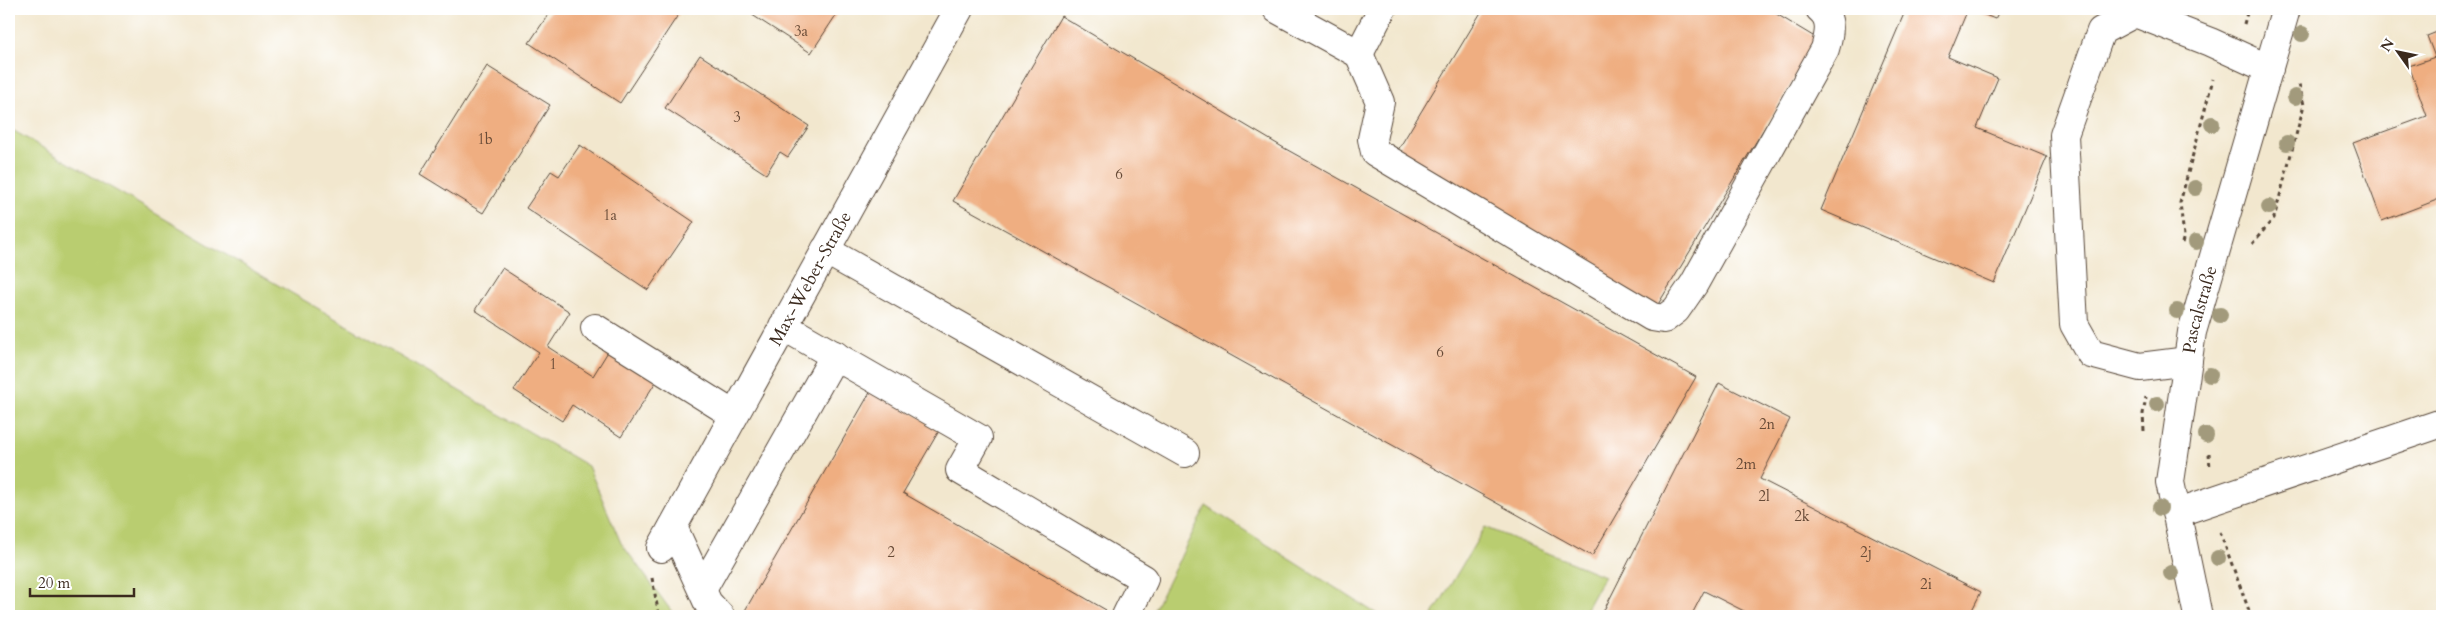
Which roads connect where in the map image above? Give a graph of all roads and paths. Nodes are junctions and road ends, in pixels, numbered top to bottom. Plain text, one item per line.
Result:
1 (959, 9) edge
2 (1276, 9) edge
3 (1382, 9) edge
4 (1820, 9) edge
5 (2286, 9) edge
6 (1359, 54) junction
7 (2269, 69) junction
8 (2298, 82) dead end
9 (2251, 245) dead end
10 (824, 250) junction
11 (783, 326) junction
12 (595, 328) dead end
13 (835, 355) junction
14 (2188, 361) junction
15 (734, 415) junction
16 (2442, 423) edge
17 (2209, 449) dead end
18 (1185, 452) dead end
19 (2214, 500) junction
20 (2176, 513) junction
21 (703, 588) junction
22 (720, 616) edge
23 (1126, 616) edge
24 (2198, 616) edge
25 (2251, 616) edge

1 - 10 street, Max-Weber-Straße
2 - 6 street
3 - 6 street
4 - 6 street
5 - 7 street, Pascalstraße
7 - 14 street, Pascalstraße
7 - 14 street
8 - 9 path
10 - 11 street, Max-Weber-Straße
10 - 18 street
11 - 13 street
11 - 15 street, Max-Weber-Straße
12 - 15 street
13 - 21 street
13 - 23 street
14 - 20 street, Pascalstraße
15 - 21 street, Max-Weber-Straße
16 - 19 street
17 - 19 path
19 - 20 street
19 - 25 path
20 - 24 street, Pascalstraße
21 - 22 street

